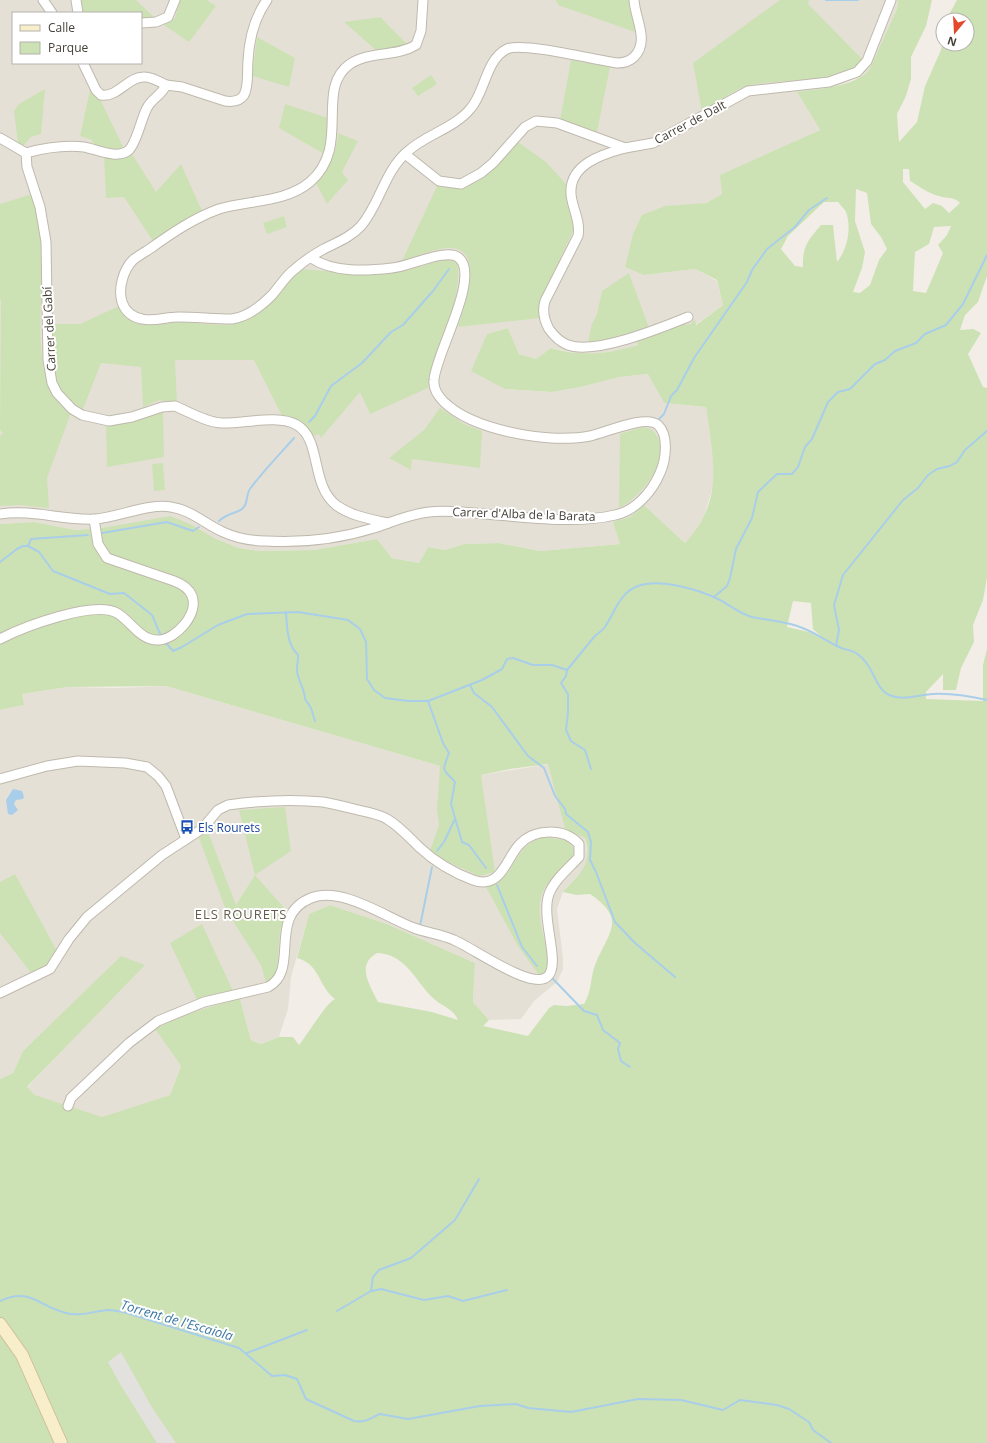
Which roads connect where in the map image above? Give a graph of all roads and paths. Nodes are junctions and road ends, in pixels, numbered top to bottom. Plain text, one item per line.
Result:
1 (43, 0) edge
2 (76, 0) edge
3 (175, 0) edge
4 (267, 0) edge
5 (422, 0) edge
6 (634, 0) edge
7 (891, 0) edge
8 (51, 12) edge
9 (78, 12) edge
10 (142, 23) edge
11 (83, 64) edge
12 (166, 85) junction
13 (0, 138) edge
14 (625, 148) junction
15 (26, 153) junction
16 (405, 154) junction
17 (311, 258) junction
18 (688, 317) dead end
19 (0, 514) edge
20 (94, 519) junction
21 (388, 523) junction
22 (0, 639) edge
23 (0, 779) edge
24 (186, 839) junction
25 (0, 993) edge
26 (68, 1106) dead end
27 (0, 1324) edge
28 (61, 1443) edge

1 - 8 street
2 - 9 street
3 - 10 street
4 - 12 street
5 - 17 street
6 - 16 street
7 - 14 street, Carrer de Dalt
11 - 12 street
12 - 15 street
13 - 15 street
14 - 16 street
14 - 18 street, Carrer de Dalt
15 - 21 street, Carrer del Gabí
16 - 17 street
17 - 21 street, Carrer d'Alba de la Barata
19 - 20 street
20 - 21 street
20 - 22 street
23 - 24 street
24 - 25 street
24 - 26 street
27 - 28 street

